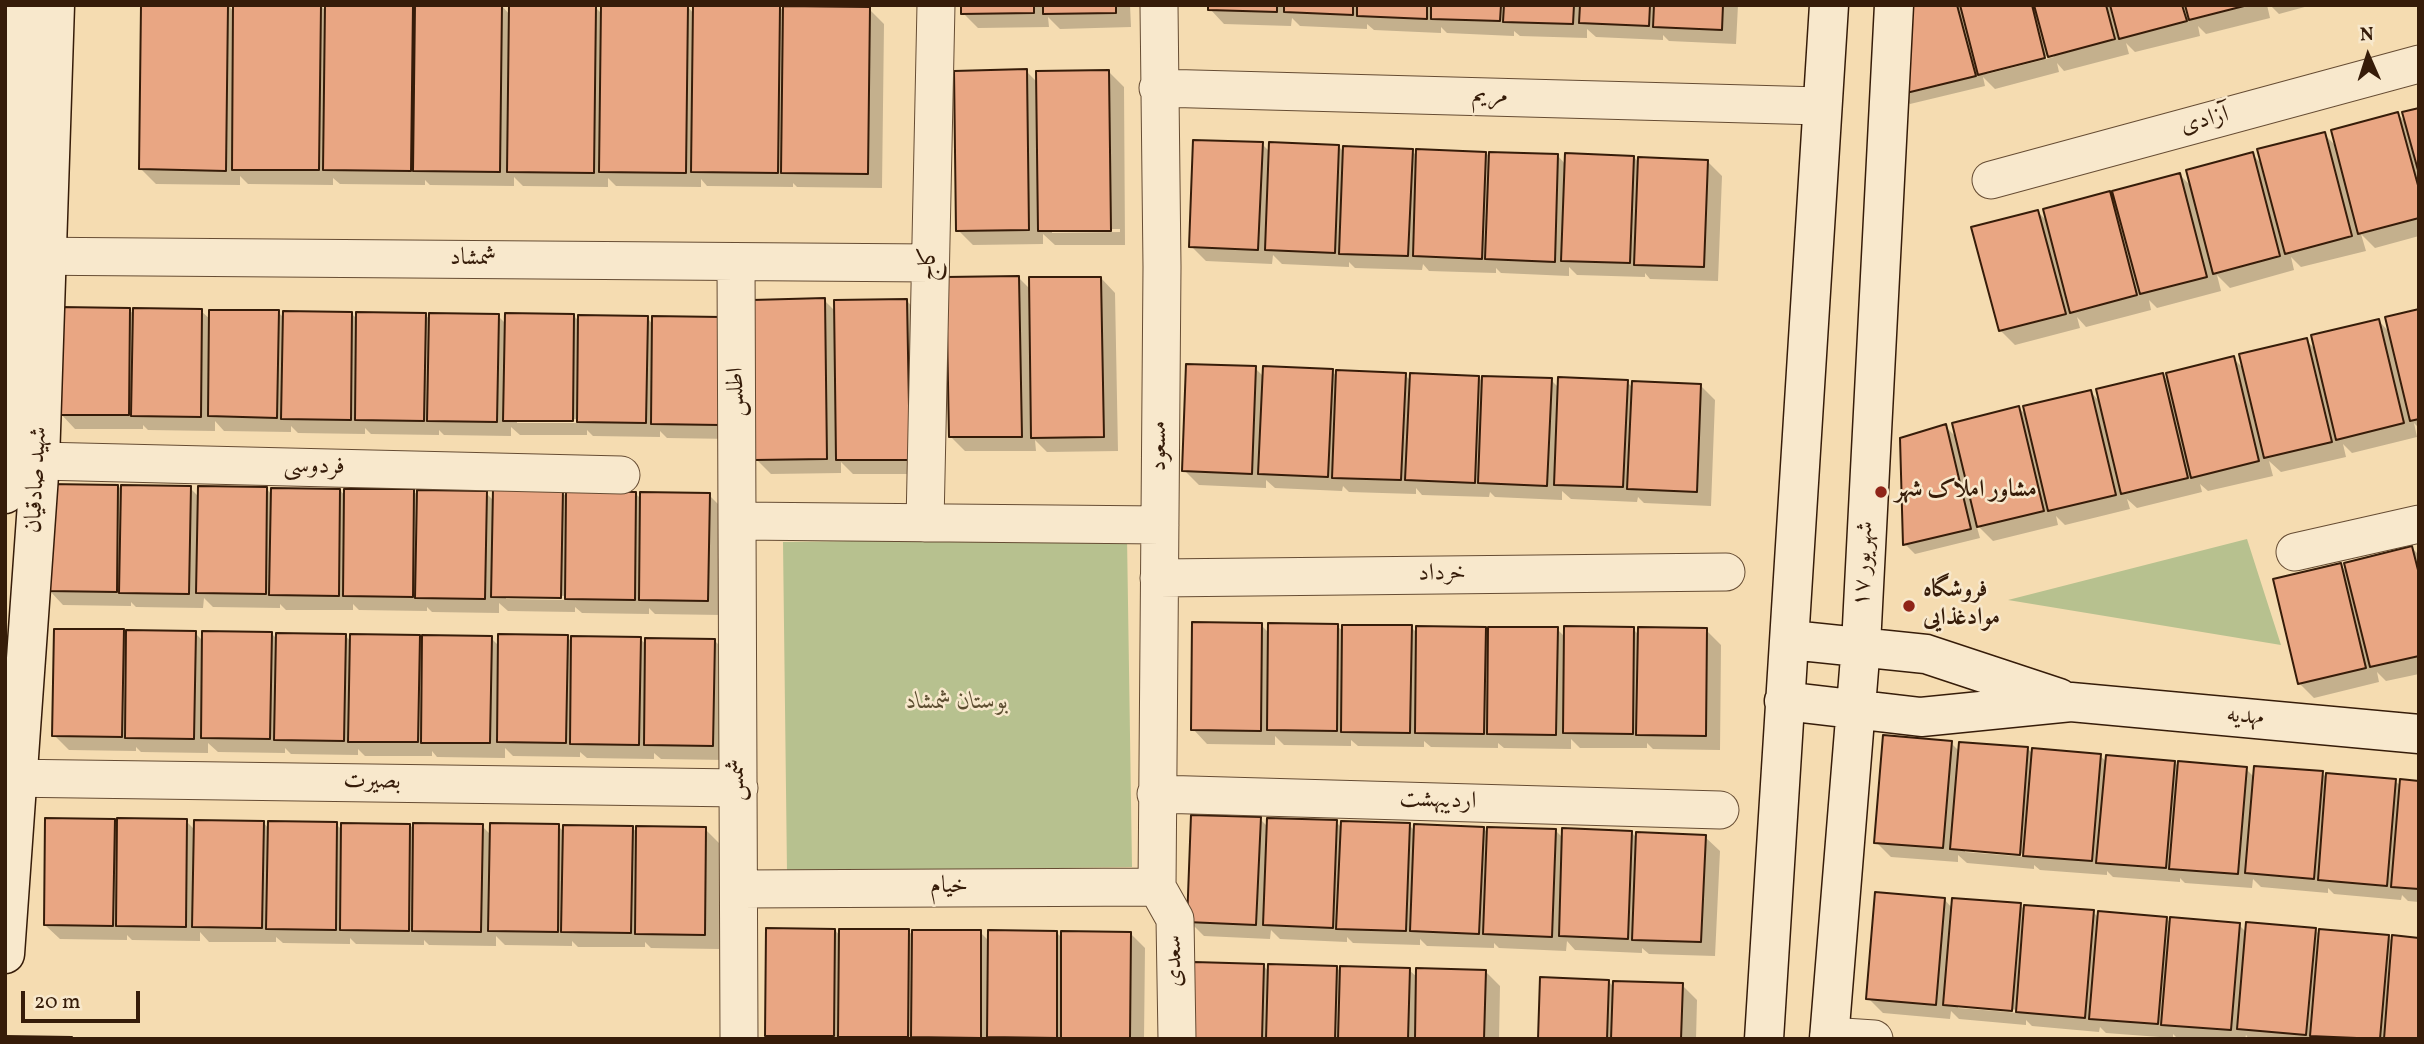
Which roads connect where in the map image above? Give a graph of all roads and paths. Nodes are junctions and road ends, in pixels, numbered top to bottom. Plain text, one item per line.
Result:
1 (23, 5) edge
2 (55, 5) edge
3 (936, 5) edge
4 (1159, 5) edge
5 (1829, 5) edge
6 (1894, 5) edge
7 (2419, 64) edge
8 (1158, 88) junction
9 (1821, 106) junction
10 (25, 144) edge
11 (1992, 180) dead end
12 (31, 257) junction
13 (736, 262) junction
14 (930, 262) junction
15 (14, 471) edge
16 (621, 475) dead end
17 (739, 521) junction
18 (925, 523) junction
19 (2419, 524) edge
20 (1160, 525) junction
21 (2295, 552) dead end
22 (1726, 572) dead end
23 (1159, 578) junction
24 (1791, 640) junction
25 (1861, 645) junction
26 (1784, 701) junction
27 (2071, 702) junction
28 (1854, 710) junction
29 (2419, 734) edge
30 (12, 778) edge
31 (739, 788) junction
32 (1156, 794) junction
33 (1720, 810) dead end
34 (9, 854) edge
35 (1157, 887) junction
36 (741, 889) junction
37 (5, 954) edge
38 (1829, 1037) edge
39 (739, 1039) edge
40 (1177, 1039) edge
41 (1764, 1039) edge
42 (1874, 1039) edge

1 - 10 main road, شهید صادقیان
2 - 10 main road, شهید صادقیان
3 - 14 street, کاج
4 - 8 street, مسعود
5 - 9 main road
6 - 25 main road, ۱۷ شهریور
7 - 11 street, آزادی
8 - 9 street, مریم
8 - 20 street, مسعود
9 - 24 main road
10 - 12 main road, شهید صادقیان
12 - 13 street, شمشاد
12 - 15 main road, شهید صادقیان
13 - 14 street, شمشاد
13 - 17 street, اطلس
14 - 18 street, کاج
15 - 16 street, فردوسی
15 - 30 main road, شهید صادقیان
17 - 18 street
17 - 31 street, شمس
18 - 20 street
19 - 21 street
20 - 23 street, مسعود
22 - 23 street, خرداد
23 - 32 street, مسعود
24 - 25 main road, مهدیه
24 - 26 main road
25 - 27 main road, مهدیه
25 - 28 main road, ۱۷ شهریور
26 - 28 main road, مهدیه
26 - 41 main road
27 - 28 main road, مهدیه
27 - 29 main road, مهدیه
28 - 38 main road, ۱۷ شهریور
30 - 31 street, بصیرت
30 - 34 main road, شهید صادقیان
31 - 36 street, شمس
32 - 33 street, اردیبهشت
32 - 35 street, مسعود
34 - 37 main road, شهید صادقیان
35 - 36 street, خیام
35 - 40 street, سعدی
36 - 39 street, شمس
38 - 42 street

